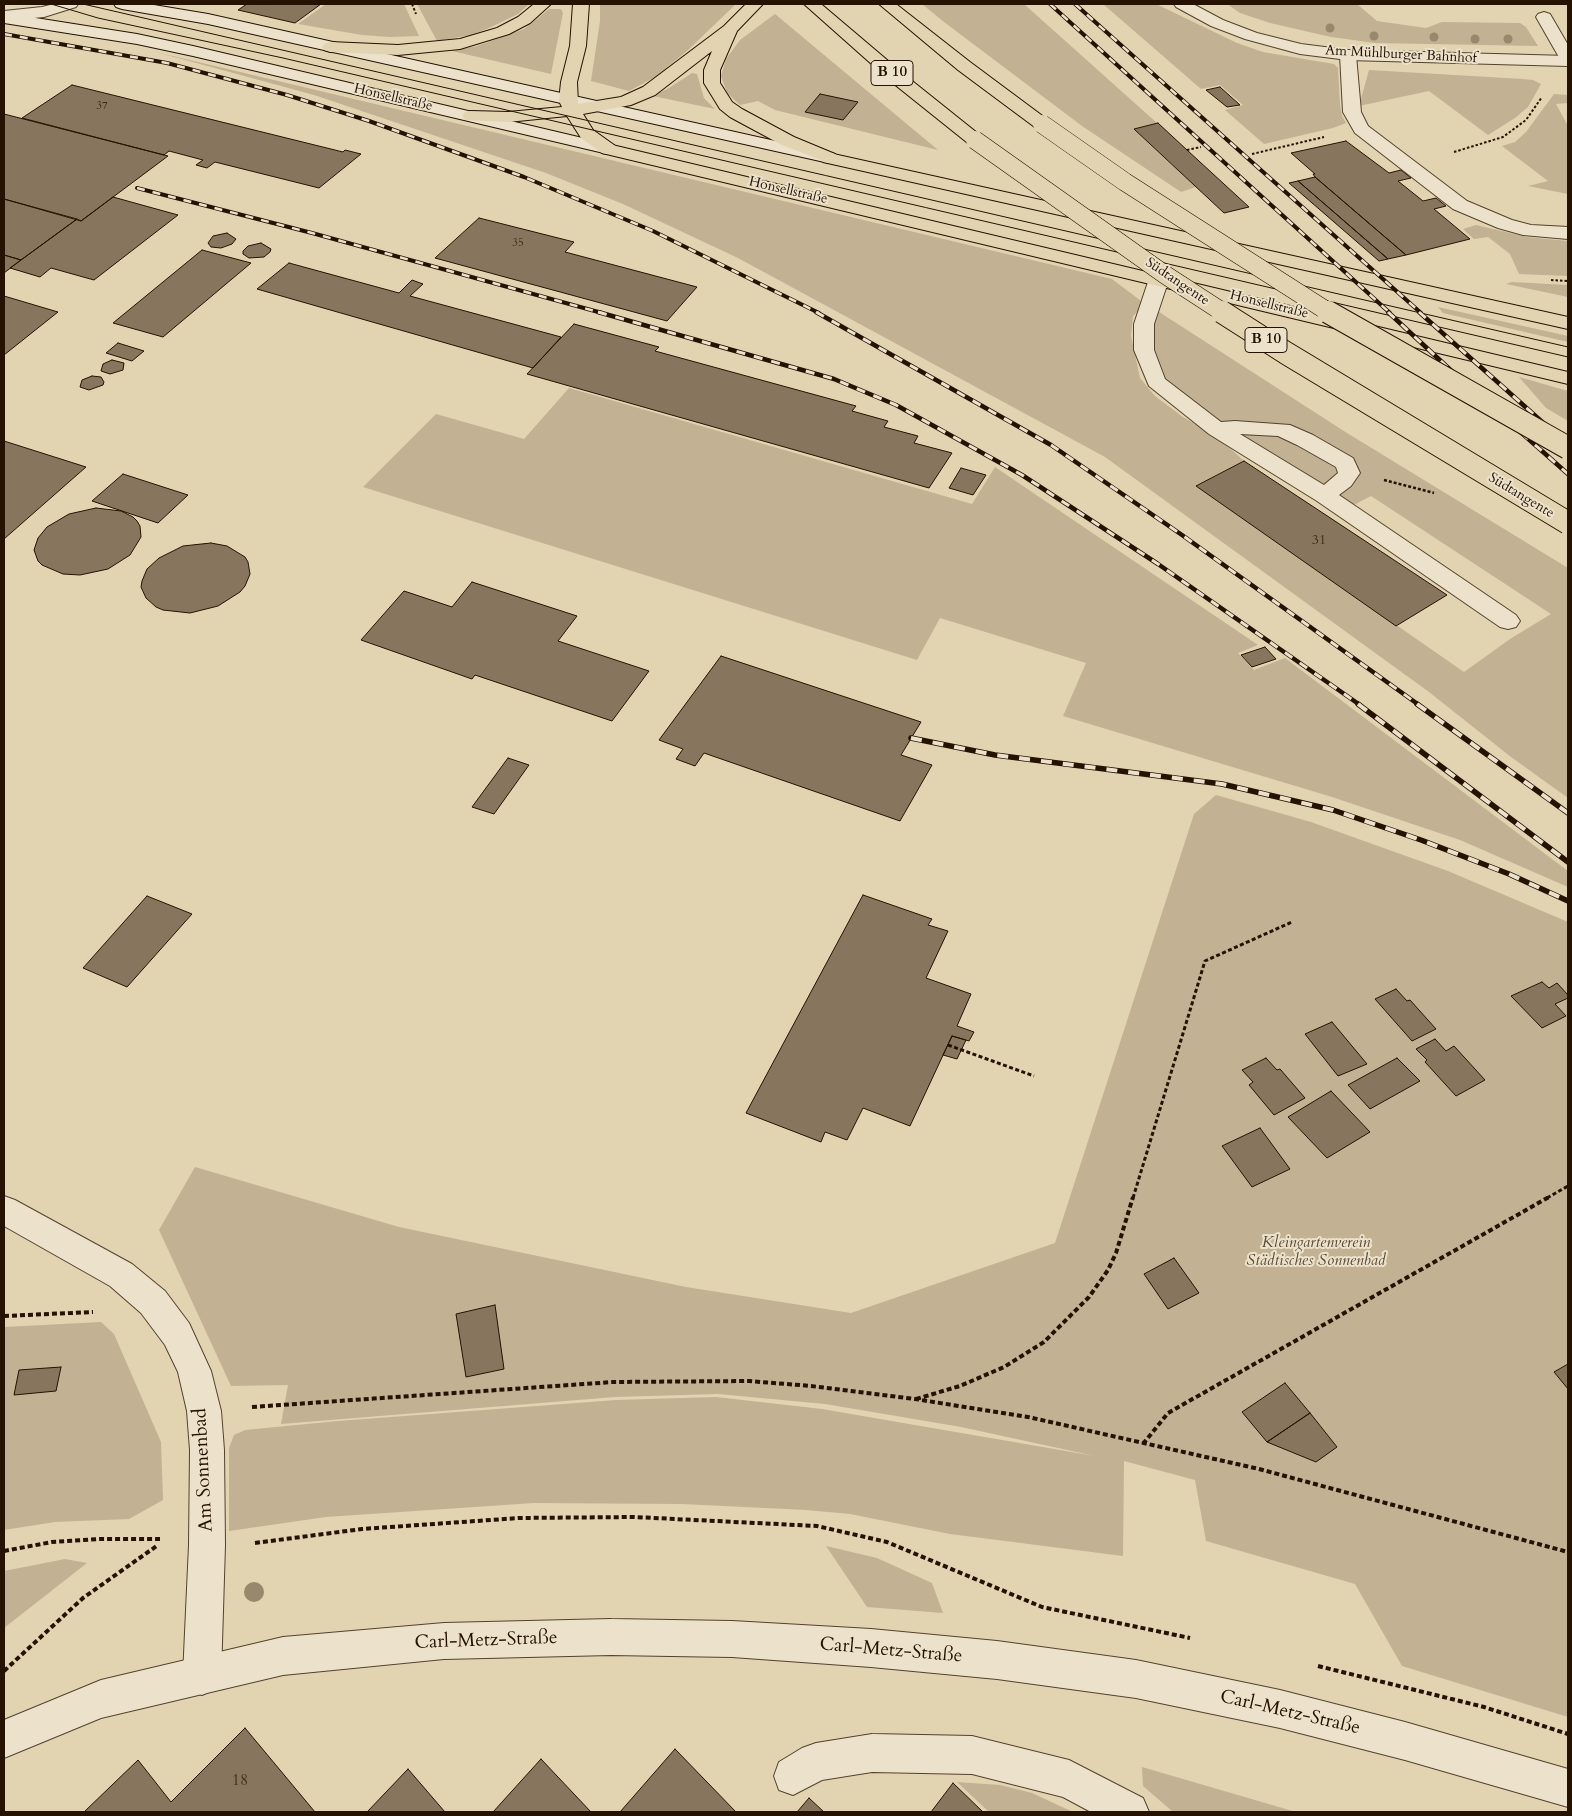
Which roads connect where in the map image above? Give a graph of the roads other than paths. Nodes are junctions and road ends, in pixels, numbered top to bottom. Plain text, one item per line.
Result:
1 (70, 4) edge
2 (122, 4) edge
3 (544, 4) edge
4 (581, 4) edge
5 (755, 4) edge
6 (812, 4) edge
7 (887, 4) edge
8 (1182, 4) edge
9 (4, 17) edge
10 (1544, 17) dead end
11 (730, 29) junction
12 (330, 47) junction
13 (1348, 55) junction
14 (1568, 60) edge
15 (570, 106) junction
16 (598, 107) junction
17 (471, 116) junction
18 (608, 149) junction
19 (829, 158) junction
20 (1568, 233) edge
21 (1159, 278) junction
22 (1568, 323) edge
23 (1568, 378) edge
24 (1217, 429) junction
25 (1568, 448) edge
26 (1325, 496) junction
27 (1568, 523) edge
28 (1508, 621) dead end
29 (4, 1210) edge
30 (202, 1676) junction
31 (4, 1739) edge
32 (793, 1776) dead end
33 (1568, 1788) edge
34 (1129, 1812) edge

1 - 9 main road
2 - 12 main road
3 - 12 main road
4 - 15 main road
5 - 11 main road
6 - 27 main road, Südtangente / B 10, bridge
7 - 25 main road, bridge
8 - 13 main road, Am Mühlburger Bahnhof
9 - 17 main road, Honsellstraße
10 - 14 main road
11 - 16 main road
11 - 19 main road
12 - 15 main road
13 - 14 main road, Am Mühlburger Bahnhof
13 - 20 main road
15 - 16 main road
15 - 17 main road
15 - 18 main road
16 - 19 main road
17 - 18 main road, Honsellstraße
18 - 21 main road, Honsellstraße
19 - 22 main road
21 - 23 main road, Honsellstraße
21 - 24 main road
24 - 26 main road
24 - 26 main road
26 - 28 main road
29 - 30 main road, Am Sonnenbad
30 - 31 main road, Carl-Metz-Straße
30 - 33 main road, Carl-Metz-Straße
32 - 34 main road

